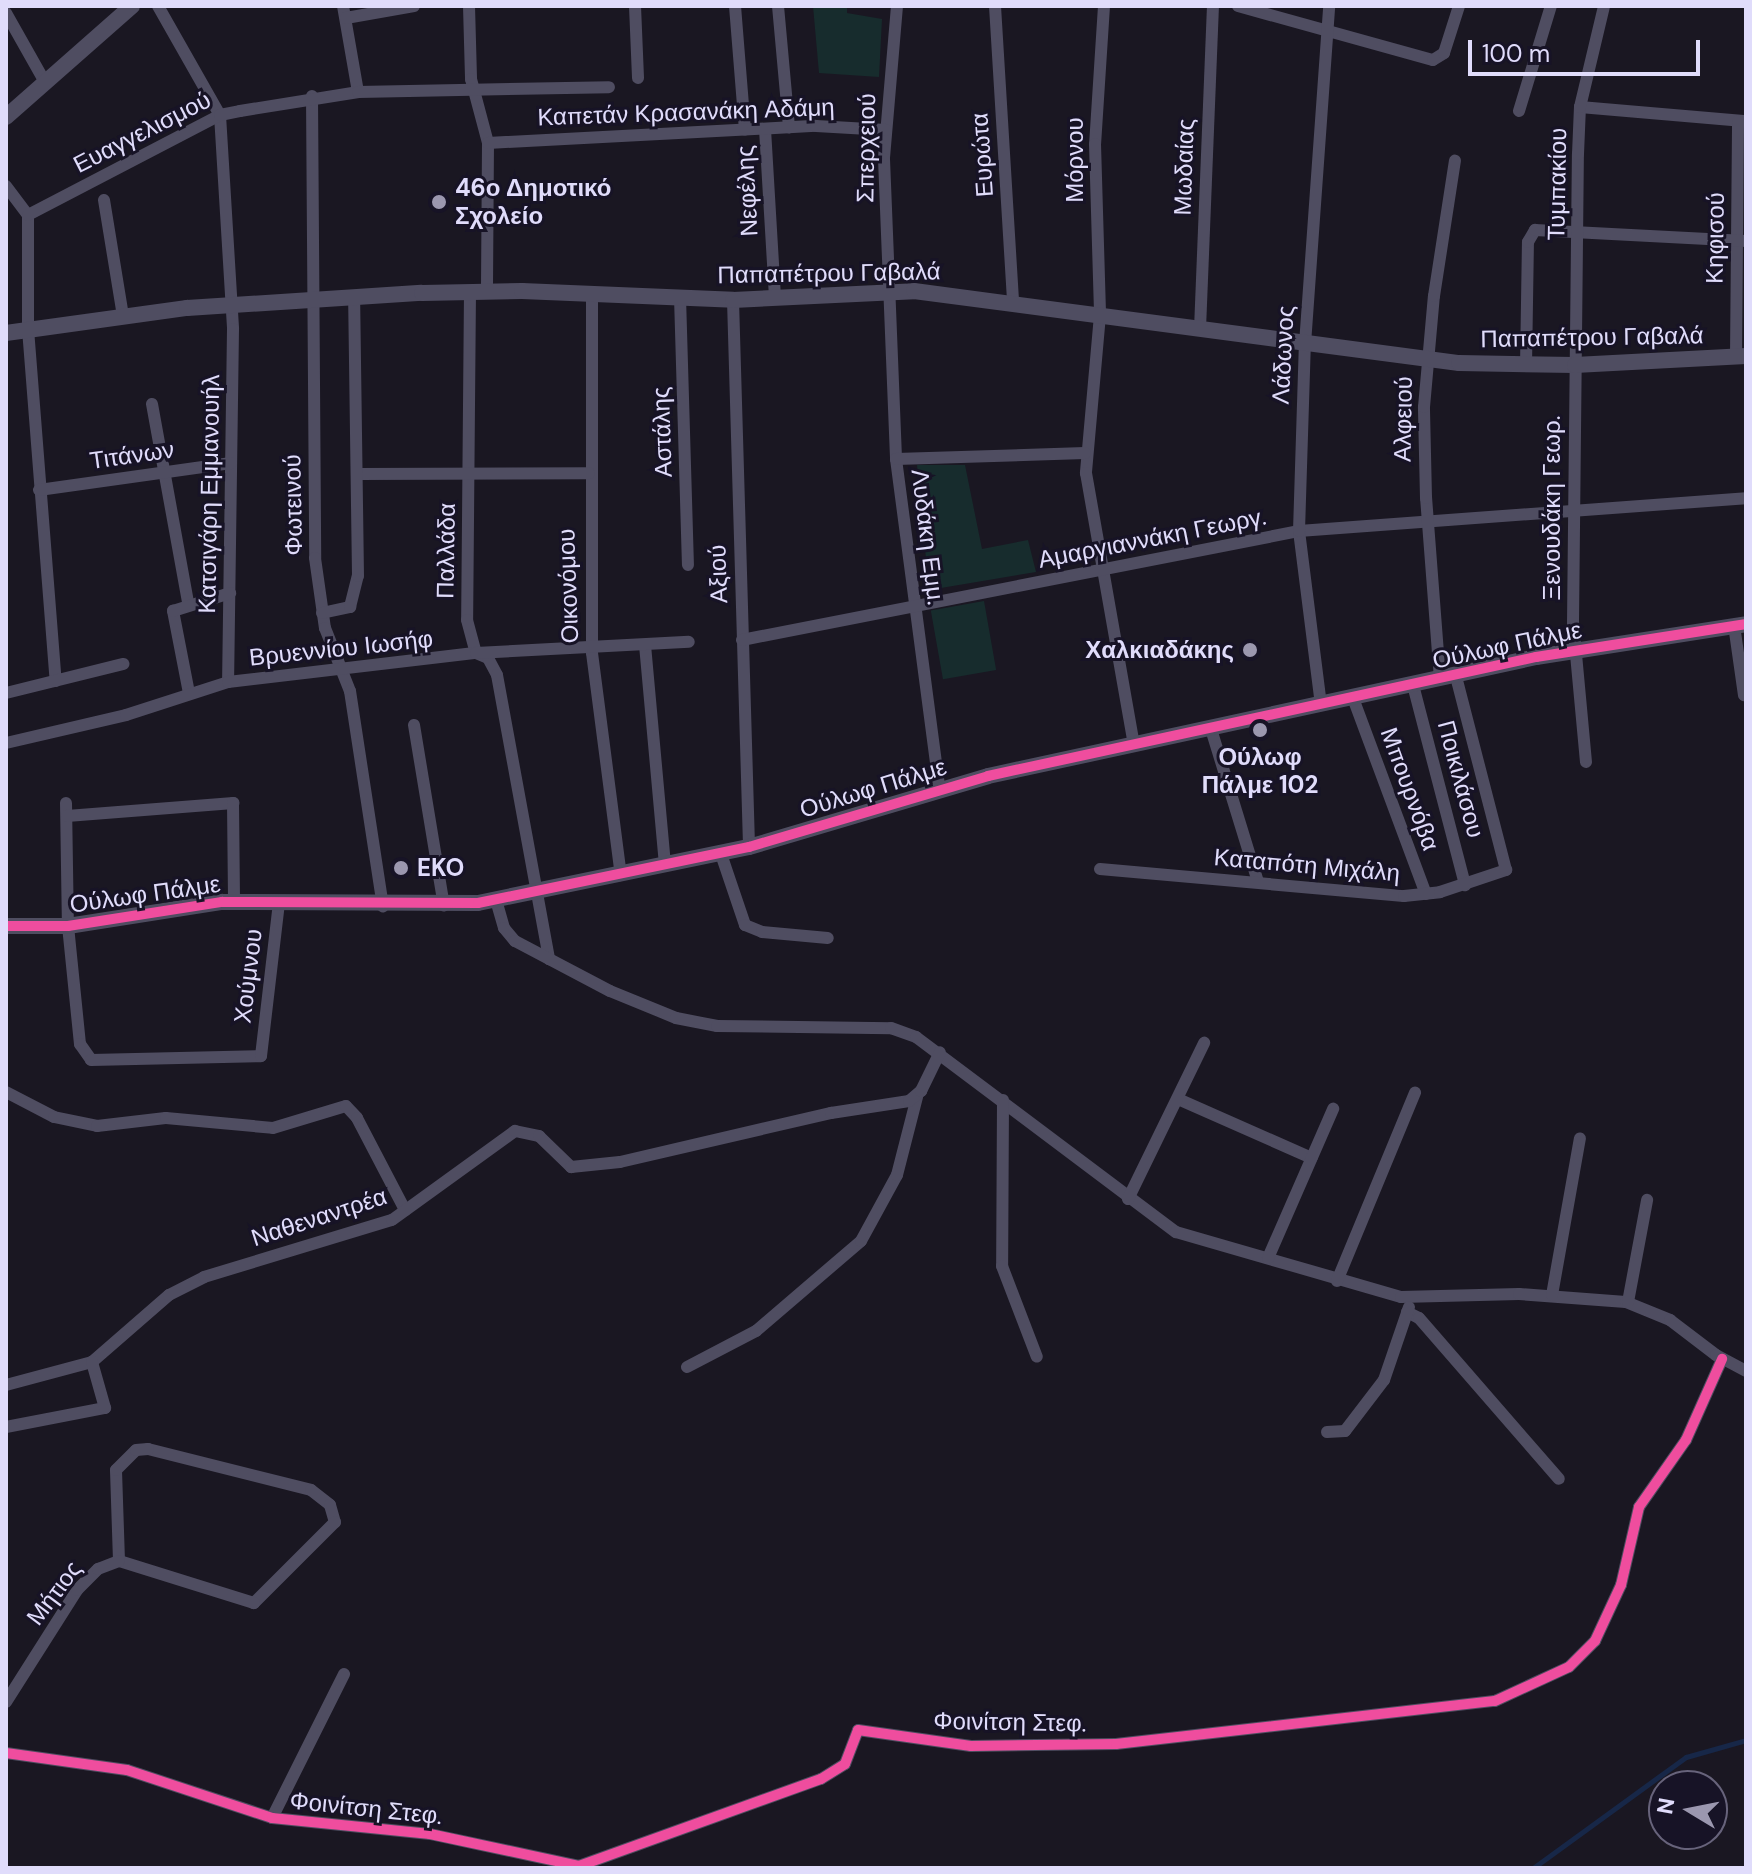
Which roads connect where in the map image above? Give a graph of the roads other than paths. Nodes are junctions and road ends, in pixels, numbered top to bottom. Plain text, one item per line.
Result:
1 (132, 6) edge
2 (158, 6) edge
3 (414, 6) edge
4 (469, 6) edge
5 (635, 6) edge
6 (735, 6) edge
7 (778, 6) edge
8 (897, 6) edge
9 (995, 6) edge
10 (1104, 6) edge
11 (1213, 6) edge
12 (1238, 6) edge
13 (1329, 6) edge
14 (1459, 6) edge
15 (1551, 6) edge
16 (1604, 6) edge
17 (115, 12) edge
18 (344, 12) edge
19 (6, 13) edge
20 (1324, 31) junction
21 (638, 78) dead end
22 (46, 84) junction
23 (609, 87) dead end
24 (472, 89) junction
25 (358, 92) junction
26 (312, 96) junction
27 (1580, 107) junction
28 (1519, 111) dead end
29 (220, 115) junction
30 (6, 117) edge
31 (1742, 121) edge
32 (789, 128) junction
33 (765, 129) junction
34 (745, 130) junction
35 (886, 130) junction
36 (488, 143) junction
37 (1455, 161) dead end
38 (6, 186) edge
39 (104, 200) dead end
40 (28, 215) junction
41 (1578, 231) junction
42 (1742, 241) edge
43 (478, 291) junction
44 (891, 291) junction
45 (592, 293) junction
46 (680, 297) junction
47 (775, 298) junction
48 (354, 300) junction
49 (733, 300) junction
50 (1013, 302) junction
51 (311, 304) junction
52 (232, 306) junction
53 (1100, 315) junction
54 (123, 316) junction
55 (28, 329) junction
56 (1200, 329) junction
57 (6, 333) edge
58 (1305, 344) junction
59 (1741, 356) edge
60 (1427, 360) junction
61 (1575, 365) junction
62 (1526, 366) junction
63 (152, 404) dead end
64 (1085, 453) junction
65 (896, 459) junction
66 (231, 463) junction
67 (168, 472) junction
68 (468, 473) junction
69 (589, 473) junction
70 (358, 474) junction
71 (39, 490) junction
72 (1746, 498) edge
73 (1574, 507) junction
74 (1428, 518) junction
75 (1299, 531) junction
76 (688, 565) dead end
77 (1102, 568) junction
78 (230, 593) junction
79 (188, 603) junction
80 (914, 606) junction
81 (322, 613) junction
82 (1740, 625) edge
83 (742, 640) junction
84 (689, 642) dead end
85 (645, 645) junction
86 (592, 649) junction
87 (1574, 650) junction
88 (476, 653) junction
89 (123, 664) dead end
90 (345, 672) junction
91 (1448, 678) junction
92 (56, 681) junction
93 (228, 682) junction
94 (1413, 685) junction
95 (6, 693) edge
96 (189, 693) junction
97 (1744, 695) dead end
98 (1353, 698) junction
99 (1321, 705) junction
100 (414, 725) dead end
101 (1211, 729) junction
102 (6, 743) edge
103 (1134, 745) junction
104 (1586, 762) dead end
105 (939, 787) junction
106 (749, 847) junction
107 (721, 854) junction
108 (665, 866) junction
109 (1100, 869) dead end
110 (1506, 870) joint
111 (621, 875) junction
112 (1258, 882) junction
113 (1465, 885) junction
114 (533, 892) junction
115 (1426, 894) junction
116 (496, 900) junction
117 (234, 902) junction
118 (279, 902) junction
119 (383, 906) junction
120 (444, 906) junction
121 (6, 926) edge
122 (68, 926) junction
123 (828, 938) dead end
124 (549, 959) junction
125 (1204, 1043) dead end
126 (940, 1052) junction
127 (6, 1092) edge
128 (1415, 1093) dead end
129 (917, 1097) junction
130 (1178, 1099) junction
131 (1003, 1100) junction
132 (1333, 1109) dead end
133 (1580, 1138) dead end
134 (1312, 1158) junction
135 (1128, 1199) junction
136 (1647, 1200) dead end
137 (405, 1210) junction
138 (1268, 1258) junction
139 (1337, 1281) junction
140 (1552, 1295) junction
141 (1413, 1298) junction
142 (1628, 1302) junction
143 (1407, 1312) junction
144 (1037, 1357) dead end
145 (1722, 1359) junction
146 (92, 1362) junction
147 (687, 1367) dead end
148 (1746, 1371) edge
149 (6, 1385) edge
150 (6, 1427) edge
151 (1327, 1432) dead end
152 (1559, 1479) dead end
153 (119, 1561) junction
154 (344, 1674) dead end
155 (6, 1702) edge
156 (6, 1753) edge
157 (272, 1818) junction

1 - 17 street
2 - 29 street
3 - 18 street
4 - 24 street
5 - 21 street
6 - 34 street, Νεφέλης
7 - 32 street, Νεφέλης
8 - 35 street, Σπερχειού
9 - 50 street, Ευρώτα
10 - 53 street, Μόρνου
11 - 56 street, Μωδαίας
12 - 20 street
13 - 20 street, Λάδωνος
14 - 20 street
15 - 28 street
16 - 27 street, Τυμπακίου
17 - 22 street
18 - 25 street
19 - 22 street
20 - 58 street, Λάδωνος
22 - 30 street
23 - 24 street, Ευαγγελισμού
24 - 25 street, Ευαγγελισμού
24 - 36 street
25 - 26 street, Ευαγγελισμού
26 - 29 street, Ευαγγελισμού
26 - 51 street, Φωτεινού
27 - 31 street
27 - 41 street, Τυμπακίου
29 - 40 street, Ευαγγελισμού
29 - 52 street, Κατσιγάρη Εμμανουήλ
31 - 42 street, Κηφισού
32 - 33 street, Καπετάν Κρασανάκη Αδάμη
32 - 35 street, Καπετάν Κρασανάκη Αδάμη
33 - 34 street, Καπετάν Κρασανάκη Αδάμη
33 - 47 street, Νεφέλης
34 - 36 street, Καπετάν Κρασανάκη Αδάμη
35 - 44 street, Σπερχειού
36 - 43 street
37 - 60 street, Αλφειού
38 - 40 street
39 - 54 street
40 - 55 street
41 - 42 street
41 - 61 street, Τυμπακίου
41 - 62 street
42 - 59 street, Κηφισού
43 - 45 street, Παπαπέτρου Γαβαλά
43 - 48 street, Παπαπέτρου Γαβαλά
43 - 68 street, Παλλάδα
44 - 47 street, Παπαπέτρου Γαβαλά
44 - 50 street, Παπαπέτρου Γαβαλά
44 - 65 street, Λυδάκη Εμμ.
45 - 46 street, Παπαπέτρου Γαβαλά
45 - 69 street, Οικονόμου
46 - 49 street, Παπαπέτρου Γαβαλά
46 - 76 street, Αστάλης
47 - 49 street, Παπαπέτρου Γαβαλά
48 - 51 street, Παπαπέτρου Γαβαλά
48 - 70 street
49 - 83 street, Αξιού
50 - 53 street, Παπαπέτρου Γαβαλά
51 - 52 street, Παπαπέτρου Γαβαλά
51 - 81 street, Φωτεινού
52 - 54 street, Παπαπέτρου Γαβαλά
52 - 66 street, Κατσιγάρη Εμμανουήλ
53 - 56 street, Παπαπέτρου Γαβαλά
53 - 64 street, Μόρνου
54 - 55 street, Παπαπέτρου Γαβαλά
55 - 57 street, Παπαπέτρου Γαβαλά
55 - 71 street
56 - 58 street, Παπαπέτρου Γαβαλά
58 - 60 street, Παπαπέτρου Γαβαλά
58 - 75 street, Λάδωνος
59 - 61 street, Παπαπέτρου Γαβαλά
60 - 62 street, Παπαπέτρου Γαβαλά
60 - 74 street, Αλφειού
61 - 62 street, Παπαπέτρου Γαβαλά
61 - 73 street, Ξενουδάκη Γεωρ.
63 - 67 street
64 - 65 street
64 - 77 street, Μόρνου
65 - 80 street, Λυδάκη Εμμ.
66 - 67 street, Τιτάνων
66 - 78 street, Κατσιγάρη Εμμανουήλ
67 - 71 street, Τιτάνων
67 - 79 street
68 - 69 street
68 - 70 street
68 - 88 street, Παλλάδα
69 - 86 street, Οικονόμου
70 - 81 street
71 - 92 street
72 - 73 street, Αμαργιαννάκη Γεωργ.
73 - 74 street, Αμαργιαννάκη Γεωργ.
73 - 87 street, Ξενουδάκη Γεωρ.
74 - 75 street, Αμαργιαννάκη Γεωργ.
74 - 91 street, Αλφειού
75 - 77 street, Αμαργιαννάκη Γεωργ.
75 - 99 street, Λάδωνος
77 - 80 street, Αμαργιαννάκη Γεωργ.
77 - 103 street, Μόρνου
78 - 79 street
78 - 93 street, Κατσιγάρη Εμμανουήλ
79 - 96 street
80 - 83 street, Αμαργιαννάκη Γεωργ.
80 - 105 street, Λυδάκη Εμμ.
81 - 90 street, Φωτεινού
82 - 87 street, Ούλωφ Πάλμε
82 - 97 street
83 - 106 street, Αξιού
84 - 85 street, Βρυεννίου Ιωσήφ
85 - 86 street, Βρυεννίου Ιωσήφ
85 - 108 street
86 - 88 street, Βρυεννίου Ιωσήφ
86 - 111 street, Οικονόμου
87 - 91 street, Ούλωφ Πάλμε
87 - 104 street, Ξενουδάκη Γεωρ.
88 - 90 street, Βρυεννίου Ιωσήφ
88 - 114 street, Παλλάδα
89 - 92 street
90 - 93 street, Βρυεννίου Ιωσήφ
90 - 119 street, Φωτεινού
91 - 94 street, Ούλωφ Πάλμε
91 - 110 street, Αλφειού
92 - 95 street
93 - 96 street, Βρυεννίου Ιωσήφ
94 - 98 street, Ούλωφ Πάλμε
94 - 113 street, Ποικιλάσου
96 - 102 street, Βρυεννίου Ιωσήφ
98 - 99 street, Ούλωφ Πάλμε
98 - 115 street, Μπουρνόβα
99 - 101 street, Ούλωφ Πάλμε
100 - 120 street
101 - 103 street, Ούλωφ Πάλμε
101 - 112 street
103 - 105 street, Ούλωφ Πάλμε
105 - 106 street, Ούλωφ Πάλμε
106 - 107 street, Ούλωφ Πάλμε
107 - 108 street, Ούλωφ Πάλμε
107 - 123 street
108 - 111 street, Ούλωφ Πάλμε
109 - 112 street, Καταπότη Μιχάλη
110 - 113 street, Καταπότη Μιχάλη
111 - 114 street, Ούλωφ Πάλμε
112 - 115 street, Καταπότη Μιχάλη
113 - 115 street, Καταπότη Μιχάλη
114 - 116 street, Ούλωφ Πάλμε
114 - 124 street, Παλλάδα
116 - 120 street, Ούλωφ Πάλμε
116 - 124 street
117 - 118 street, Ούλωφ Πάλμε
117 - 122 street, Ούλωφ Πάλμε
117 - 122 street
118 - 119 street, Ούλωφ Πάλμε
118 - 122 street, Χούμνου
119 - 120 street, Ούλωφ Πάλμε
121 - 122 street, Ούλωφ Πάλμε
124 - 126 street
125 - 130 street
126 - 129 street
126 - 131 street
127 - 137 street
128 - 139 street
129 - 137 street, Ναθεναντρέα
129 - 147 street
130 - 134 street
130 - 135 street
131 - 135 street
131 - 144 street
132 - 134 street
133 - 140 street
134 - 138 street
135 - 138 street
136 - 142 street
137 - 146 street, Ναθεναντρέα
138 - 139 street
139 - 141 street
140 - 141 street
140 - 142 street
141 - 143 street
142 - 145 street
143 - 151 street
143 - 152 street
145 - 148 street
145 - 157 street, Φοινίτση Στεφ.
146 - 149 street, Ναθεναντρέα
146 - 150 street
153 - 153 street
153 - 155 street, Μήτιος
154 - 157 street
156 - 157 street, Φοινίτση Στεφ.

